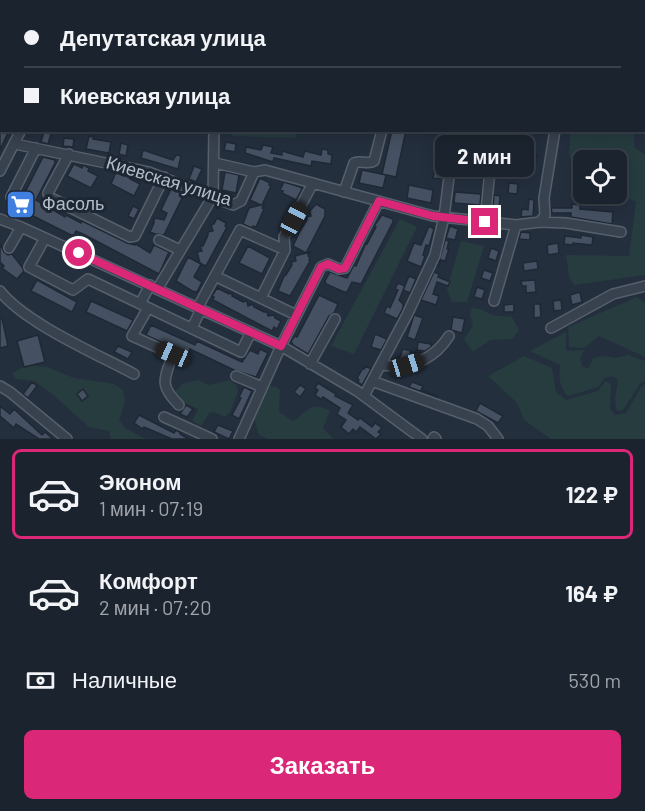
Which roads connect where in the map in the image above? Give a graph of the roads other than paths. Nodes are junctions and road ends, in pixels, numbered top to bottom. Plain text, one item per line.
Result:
1 (20, 132) edge
2 (214, 132) edge
3 (381, 132) edge
4 (454, 132) edge
5 (494, 132) edge
6 (555, 132) edge
7 (15, 144) junction
8 (36, 148) junction
9 (69, 154) junction
10 (215, 163) junction
11 (0, 171) edge
12 (254, 172) junction
13 (164, 177) junction
14 (313, 183) junction
15 (344, 192) junction
16 (213, 196) junction
17 (11, 197) dead end
18 (379, 201) junction
19 (444, 217) junction
20 (0, 219) edge
21 (485, 222) junction
22 (540, 222) junction
23 (516, 225) junction
24 (21, 227) junction
25 (621, 232) dead end
26 (45, 238) junction
27 (159, 240) dead end
28 (9, 248) dead end
29 (180, 250) junction
30 (285, 250) junction
31 (96, 261) junction
32 (215, 276) junction
33 (88, 279) junction
34 (645, 286) edge
35 (154, 287) junction
36 (0, 291) edge
37 (261, 298) junction
38 (494, 301) dead end
39 (144, 306) junction
40 (200, 308) junction
41 (296, 315) junction
42 (335, 319) dead end
43 (192, 328) junction
44 (551, 328) dead end
45 (250, 332) junction
46 (449, 336) dead end
47 (281, 346) junction
48 (173, 354) junction
49 (183, 359) dead end
50 (310, 364) junction
51 (381, 365) junction
52 (134, 374) dead end
53 (236, 376) dead end
54 (372, 381) junction
55 (0, 386) edge
56 (262, 387) junction
57 (364, 396) junction
58 (179, 405) dead end
59 (164, 417) dead end
60 (67, 439) edge
61 (212, 439) edge
62 (239, 439) edge
63 (422, 439) edge
64 (498, 439) edge

1 - 7 street
2 - 10 street
3 - 15 street
4 - 19 street
5 - 21 street
6 - 22 street
7 - 8 street, Киевская улица
7 - 11 street
8 - 9 street, Киевская улица
8 - 17 street
9 - 13 street, Киевская улица
9 - 13 street
10 - 12 street
10 - 16 street
12 - 14 street, Киевская улица
12 - 16 street, Киевская улица
13 - 16 street, Киевская улица
14 - 15 street, Киевская улица
14 - 30 street
15 - 18 street, Киевская улица
16 - 29 street
18 - 19 street, Киевская улица
18 - 41 street
19 - 21 street, Киевская улица
19 - 51 street
20 - 24 street
21 - 23 street, Киевская улица
22 - 23 street, Киевская улица
22 - 25 street, Киевская улица
23 - 38 street
24 - 26 street
24 - 28 street
26 - 31 street
26 - 33 street
27 - 29 street
29 - 35 street
30 - 32 street
30 - 37 street
31 - 33 street
31 - 35 street
32 - 37 street
32 - 40 street
33 - 39 street
34 - 44 street
35 - 39 street
35 - 40 street
36 - 52 street
37 - 41 street
39 - 43 street
39 - 48 street
40 - 43 street
40 - 45 street
41 - 47 street
42 - 50 street
43 - 45 street
45 - 47 street
46 - 51 street
47 - 50 street
47 - 56 street
48 - 49 street
48 - 58 street
50 - 57 street
51 - 54 street
53 - 56 street
54 - 57 street
54 - 64 street
55 - 60 street
56 - 62 street
57 - 63 street
59 - 61 street

